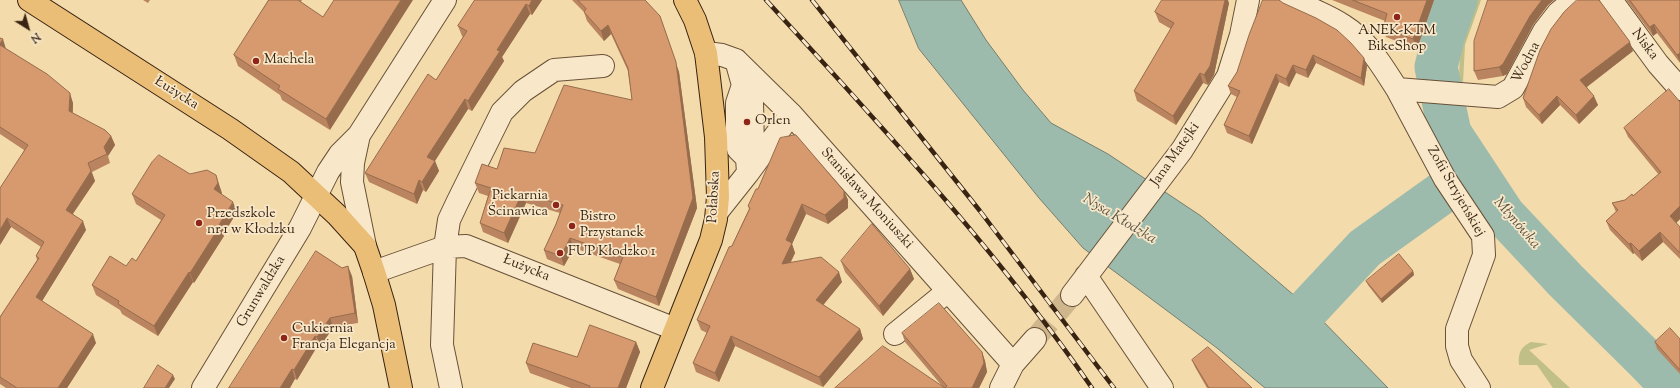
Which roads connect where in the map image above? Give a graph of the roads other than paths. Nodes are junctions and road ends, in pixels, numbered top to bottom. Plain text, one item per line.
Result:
1 (29, 0) edge
2 (445, 0) edge
3 (685, 0) edge
4 (1248, 0) edge
5 (1291, 0) edge
6 (1574, 0) edge
7 (1610, 0) edge
8 (706, 53) junction
9 (736, 60) junction
10 (603, 66) dead end
11 (1680, 88) edge
12 (1407, 90) junction
13 (791, 114) junction
14 (359, 135) junction
15 (748, 165) junction
16 (317, 196) junction
17 (717, 212) junction
18 (365, 246) junction
19 (445, 247) junction
20 (1092, 268) junction
21 (374, 272) junction
22 (948, 291) junction
23 (1072, 295) tunnel mouth
24 (675, 329) junction
25 (895, 334) dead end
26 (1035, 339) tunnel mouth
27 (1013, 364) junction
28 (202, 388) edge
29 (401, 388) edge
30 (451, 388) edge
31 (652, 388) edge
32 (1001, 388) edge
33 (1162, 388) edge
34 (1479, 388) edge

1 - 16 main road, Łużycka
2 - 14 street, Grunwaldzka
3 - 8 main road, Połabska
4 - 20 street, Jana Matejki
5 - 12 street, Zofii Stryjeńskiej
6 - 12 street, Wodna
7 - 11 street, Niska
8 - 9 street, Stanisława Moniuszki
8 - 17 main road, Połabska
9 - 13 street, Stanisława Moniuszki
9 - 15 street
10 - 19 street
12 - 34 street, Zofii Stryjeńskiej
13 - 15 street
13 - 22 street, Stanisława Moniuszki
14 - 16 street, Grunwaldzka
14 - 18 street, Grunwaldzka
15 - 17 street
16 - 18 main road, Łużycka
16 - 28 street, Grunwaldzka
17 - 24 main road, Połabska
18 - 21 main road
19 - 21 street, Łużycka
19 - 24 street, Łużycka
19 - 30 street
20 - 23 street, Jana Matejki
20 - 33 street
21 - 29 main road
22 - 25 street
22 - 27 street, Stanisława Moniuszki
24 - 31 main road, Połabska
26 - 27 street
27 - 32 street

